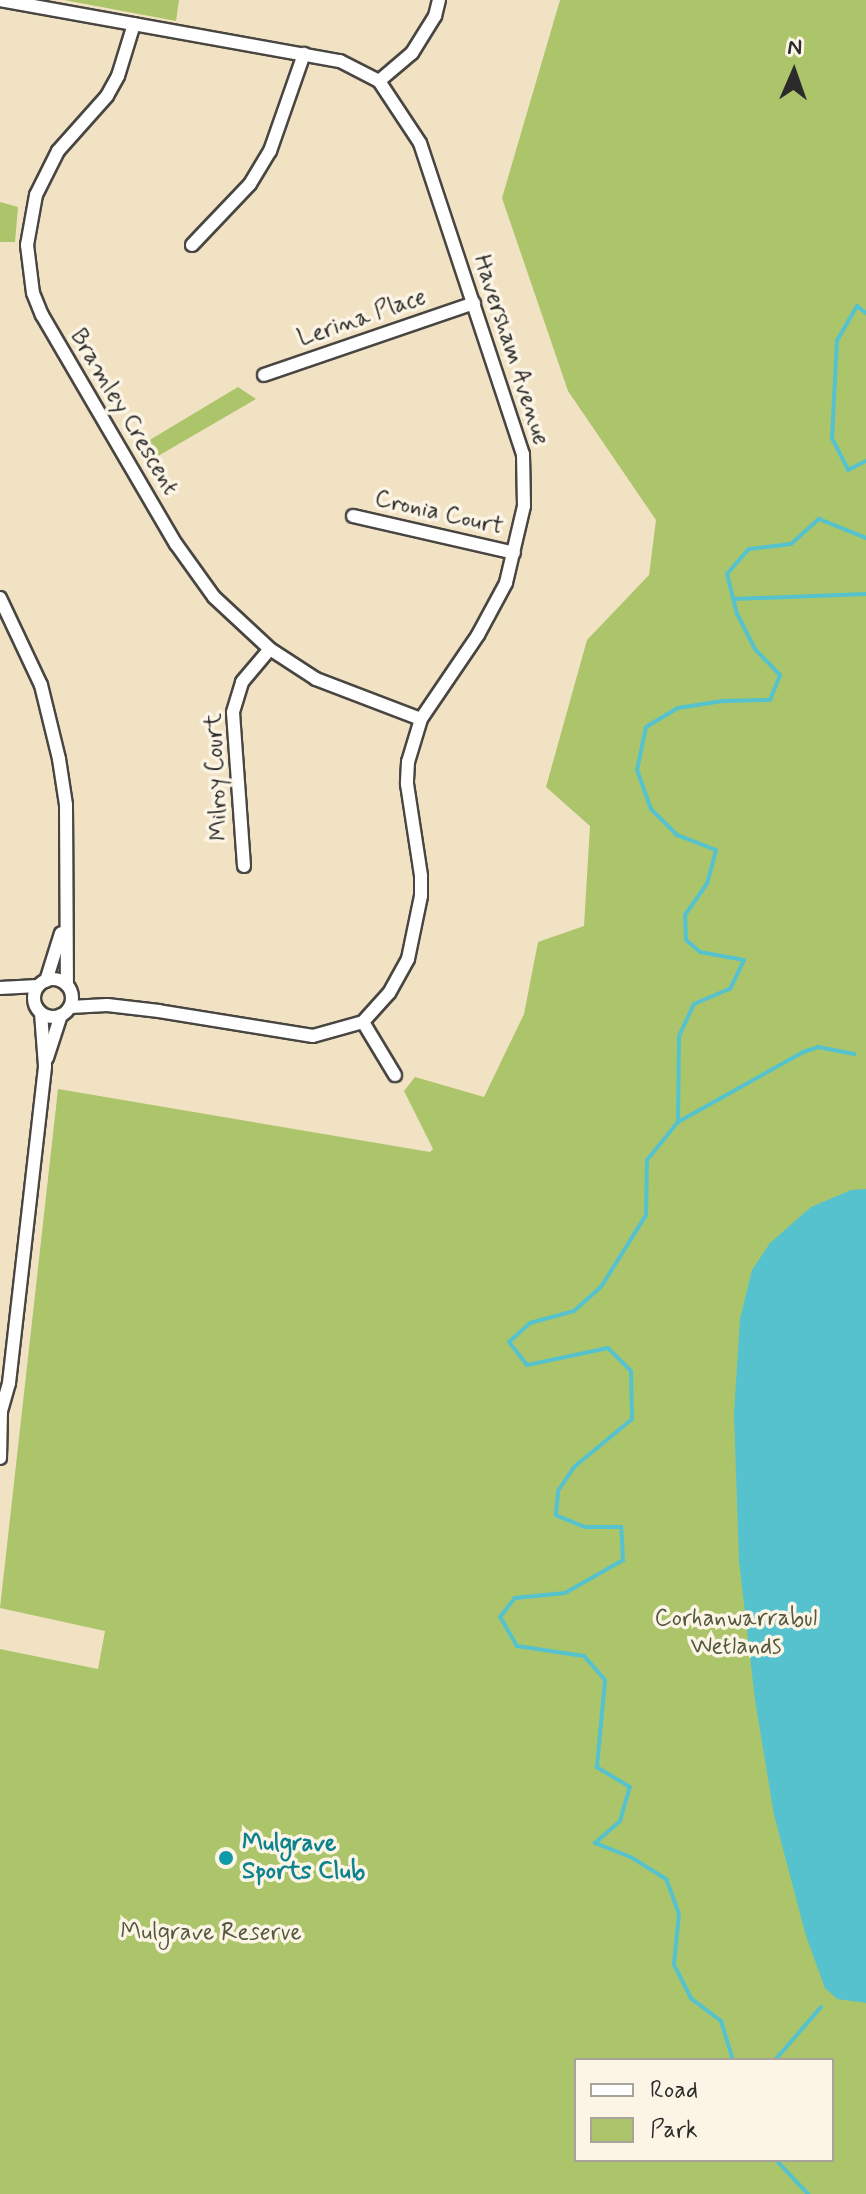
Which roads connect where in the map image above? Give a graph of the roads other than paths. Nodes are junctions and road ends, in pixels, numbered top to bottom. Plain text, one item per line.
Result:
1 (0, 0) edge
2 (439, 0) edge
3 (134, 24) junction
4 (304, 54) junction
5 (379, 81) junction
6 (192, 245) dead end
7 (474, 303) junction
8 (264, 375) dead end
9 (353, 516) dead end
10 (514, 553) junction
11 (0, 598) edge
12 (270, 649) junction
13 (421, 719) junction
14 (244, 866) dead end
15 (64, 922) junction
16 (42, 984) junction
17 (1, 988) edge
18 (69, 988) junction
19 (107, 1005) junction
20 (38, 1008) junction
21 (66, 1011) junction
22 (363, 1022) junction
23 (45, 1066) junction
24 (395, 1075) dead end
25 (1, 1411) edge
26 (0, 1458) edge

1 - 3 street, Haversham Avenue
2 - 5 street
3 - 4 street, Haversham Avenue
3 - 12 street, Bramley Crescent
4 - 5 street, Haversham Avenue
4 - 6 street
5 - 7 street, Haversham Avenue
7 - 8 street, Lerina Place
7 - 10 street, Haversham Avenue
9 - 10 street, Cronia Court
10 - 13 street, Haversham Avenue
11 - 15 street
12 - 13 street, Bramley Crescent
12 - 14 street, Milroy Court
13 - 22 street, Haversham Avenue
15 - 16 street
15 - 18 street
16 - 17 street
16 - 18 street
16 - 20 street
17 - 20 street
18 - 19 street
18 - 21 street
19 - 21 street
19 - 22 street
20 - 21 street
20 - 23 street
21 - 23 street
22 - 24 street
23 - 25 street
25 - 26 street

